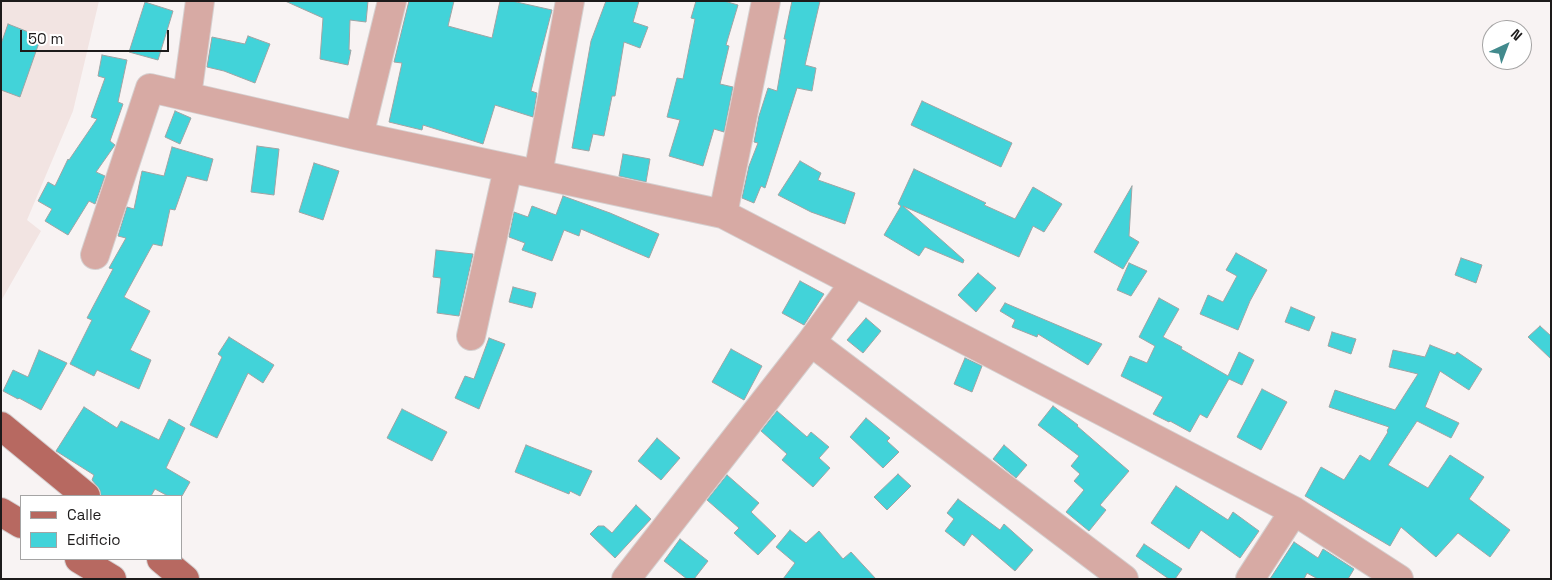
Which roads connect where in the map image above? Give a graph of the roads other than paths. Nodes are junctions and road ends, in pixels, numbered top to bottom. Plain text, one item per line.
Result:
1 (200, 1) edge
2 (392, 1) edge
3 (570, 1) edge
4 (766, 1) edge
5 (187, 96) junction
6 (359, 136) junction
7 (508, 168) junction
8 (538, 174) junction
9 (723, 214) junction
10 (95, 255) dead end
11 (854, 283) junction
12 (471, 336) dead end
13 (811, 342) junction
14 (1, 426) edge
15 (85, 495) edge
16 (1, 512) edge
17 (1294, 512) junction
18 (20, 523) edge
19 (81, 560) edge
20 (162, 560) edge
21 (112, 579) edge
22 (185, 579) edge
23 (626, 579) edge
24 (1124, 579) edge
25 (1250, 579) edge
26 (1398, 579) edge

1 - 5 street
2 - 6 street
3 - 8 street
4 - 9 street
5 - 6 street
5 - 10 street
6 - 7 street
7 - 8 street
7 - 12 street
8 - 9 street
9 - 11 street
11 - 13 street
11 - 17 street
13 - 23 street
13 - 24 street
14 - 15 main road
16 - 18 main road
17 - 25 street
17 - 26 street
19 - 21 main road
20 - 22 main road

